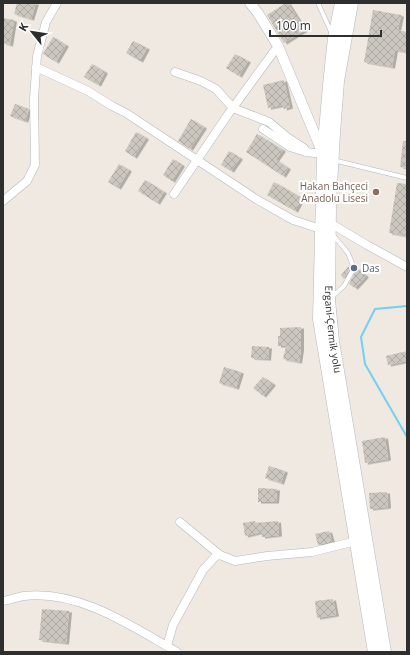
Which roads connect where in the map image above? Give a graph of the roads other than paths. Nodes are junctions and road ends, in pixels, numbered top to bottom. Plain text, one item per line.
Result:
1 (56, 3) edge
2 (250, 3) edge
3 (318, 3) edge
4 (341, 3) edge
5 (352, 3) edge
6 (334, 38) junction
7 (278, 46) junction
8 (36, 67) junction
9 (175, 72) dead end
10 (233, 108) junction
11 (263, 129) dead end
12 (306, 152) junction
13 (328, 157) junction
14 (197, 160) junction
15 (407, 178) edge
16 (174, 194) dead end
17 (3, 201) edge
18 (327, 228) junction
19 (407, 267) edge
20 (329, 300) junction
21 (180, 522) dead end
22 (356, 541) junction
23 (220, 555) junction
24 (3, 601) edge
25 (167, 646) junction
26 (373, 651) edge
27 (178, 652) edge
28 (385, 652) edge

1 - 8 street
2 - 7 street
3 - 6 lane
4 - 6 main road, Ergani-Çermik yolu
5 - 13 main road, Ergani-Çermik yolu
6 - 13 main road, Ergani-Çermik yolu
7 - 10 street
7 - 13 street
8 - 14 street
8 - 17 street
9 - 10 street
10 - 12 street
10 - 14 street
11 - 12 street
12 - 13 street
13 - 15 lane
13 - 18 main road, Ergani-Çermik yolu
14 - 16 street
14 - 18 street
18 - 19 street
18 - 20 main road, Ergani-Çermik yolu
18 - 20 lane
18 - 22 main road, Ergani-Çermik yolu
20 - 28 main road, Ergani-Çermik yolu
21 - 23 street
22 - 23 street
22 - 26 main road, Ergani-Çermik yolu
23 - 25 street
24 - 25 street
25 - 27 street

